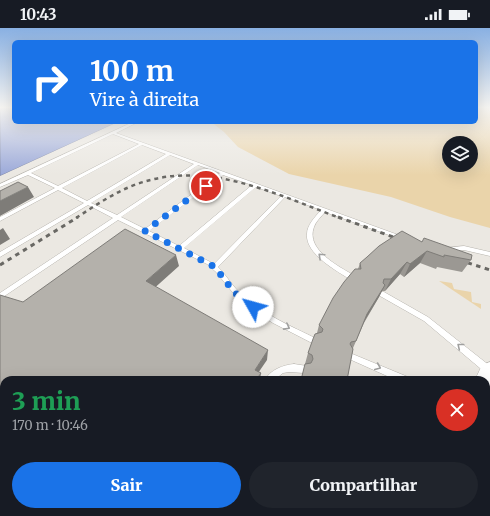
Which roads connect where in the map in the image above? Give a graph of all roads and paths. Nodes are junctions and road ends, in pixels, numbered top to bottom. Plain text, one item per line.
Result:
1 (119, 130) edge
2 (112, 133) junction
3 (142, 144) junction
4 (169, 154) junction
5 (196, 164) junction
6 (28, 173) junction
7 (223, 173) junction
8 (255, 185) junction
9 (0, 186) edge
10 (58, 188) junction
11 (285, 195) junction
12 (87, 202) junction
13 (324, 210) junction
14 (117, 217) junction
15 (0, 219) edge
16 (145, 231) junction
17 (406, 239) edge
18 (180, 248) junction
19 (438, 249) edge
20 (490, 254) edge
21 (0, 255) edge
22 (215, 267) junction
23 (353, 278) edge
24 (382, 294) edge
25 (0, 296) edge
26 (314, 341) edge
27 (350, 356) edge
28 (304, 369) edge
29 (490, 371) edge
30 (274, 376) edge
31 (396, 376) edge

1 - 2 lane
2 - 3 lane
2 - 6 lane
3 - 4 lane
3 - 10 lane
4 - 5 lane
4 - 12 lane
5 - 7 lane
5 - 14 lane
6 - 9 lane
6 - 10 lane
7 - 8 lane
7 - 16 lane
8 - 11 lane
8 - 18 lane
10 - 12 lane
10 - 15 lane
11 - 13 lane
11 - 22 lane
12 - 14 lane
12 - 21 lane
13 - 17 lane
23 -> 13 lane
14 - 16 lane
14 - 25 lane
16 - 18 lane
18 - 22 lane
19 - 20 lane
22 -> 26 lane
29 -> 24 lane
27 -> 31 lane
28 - 30 lane

